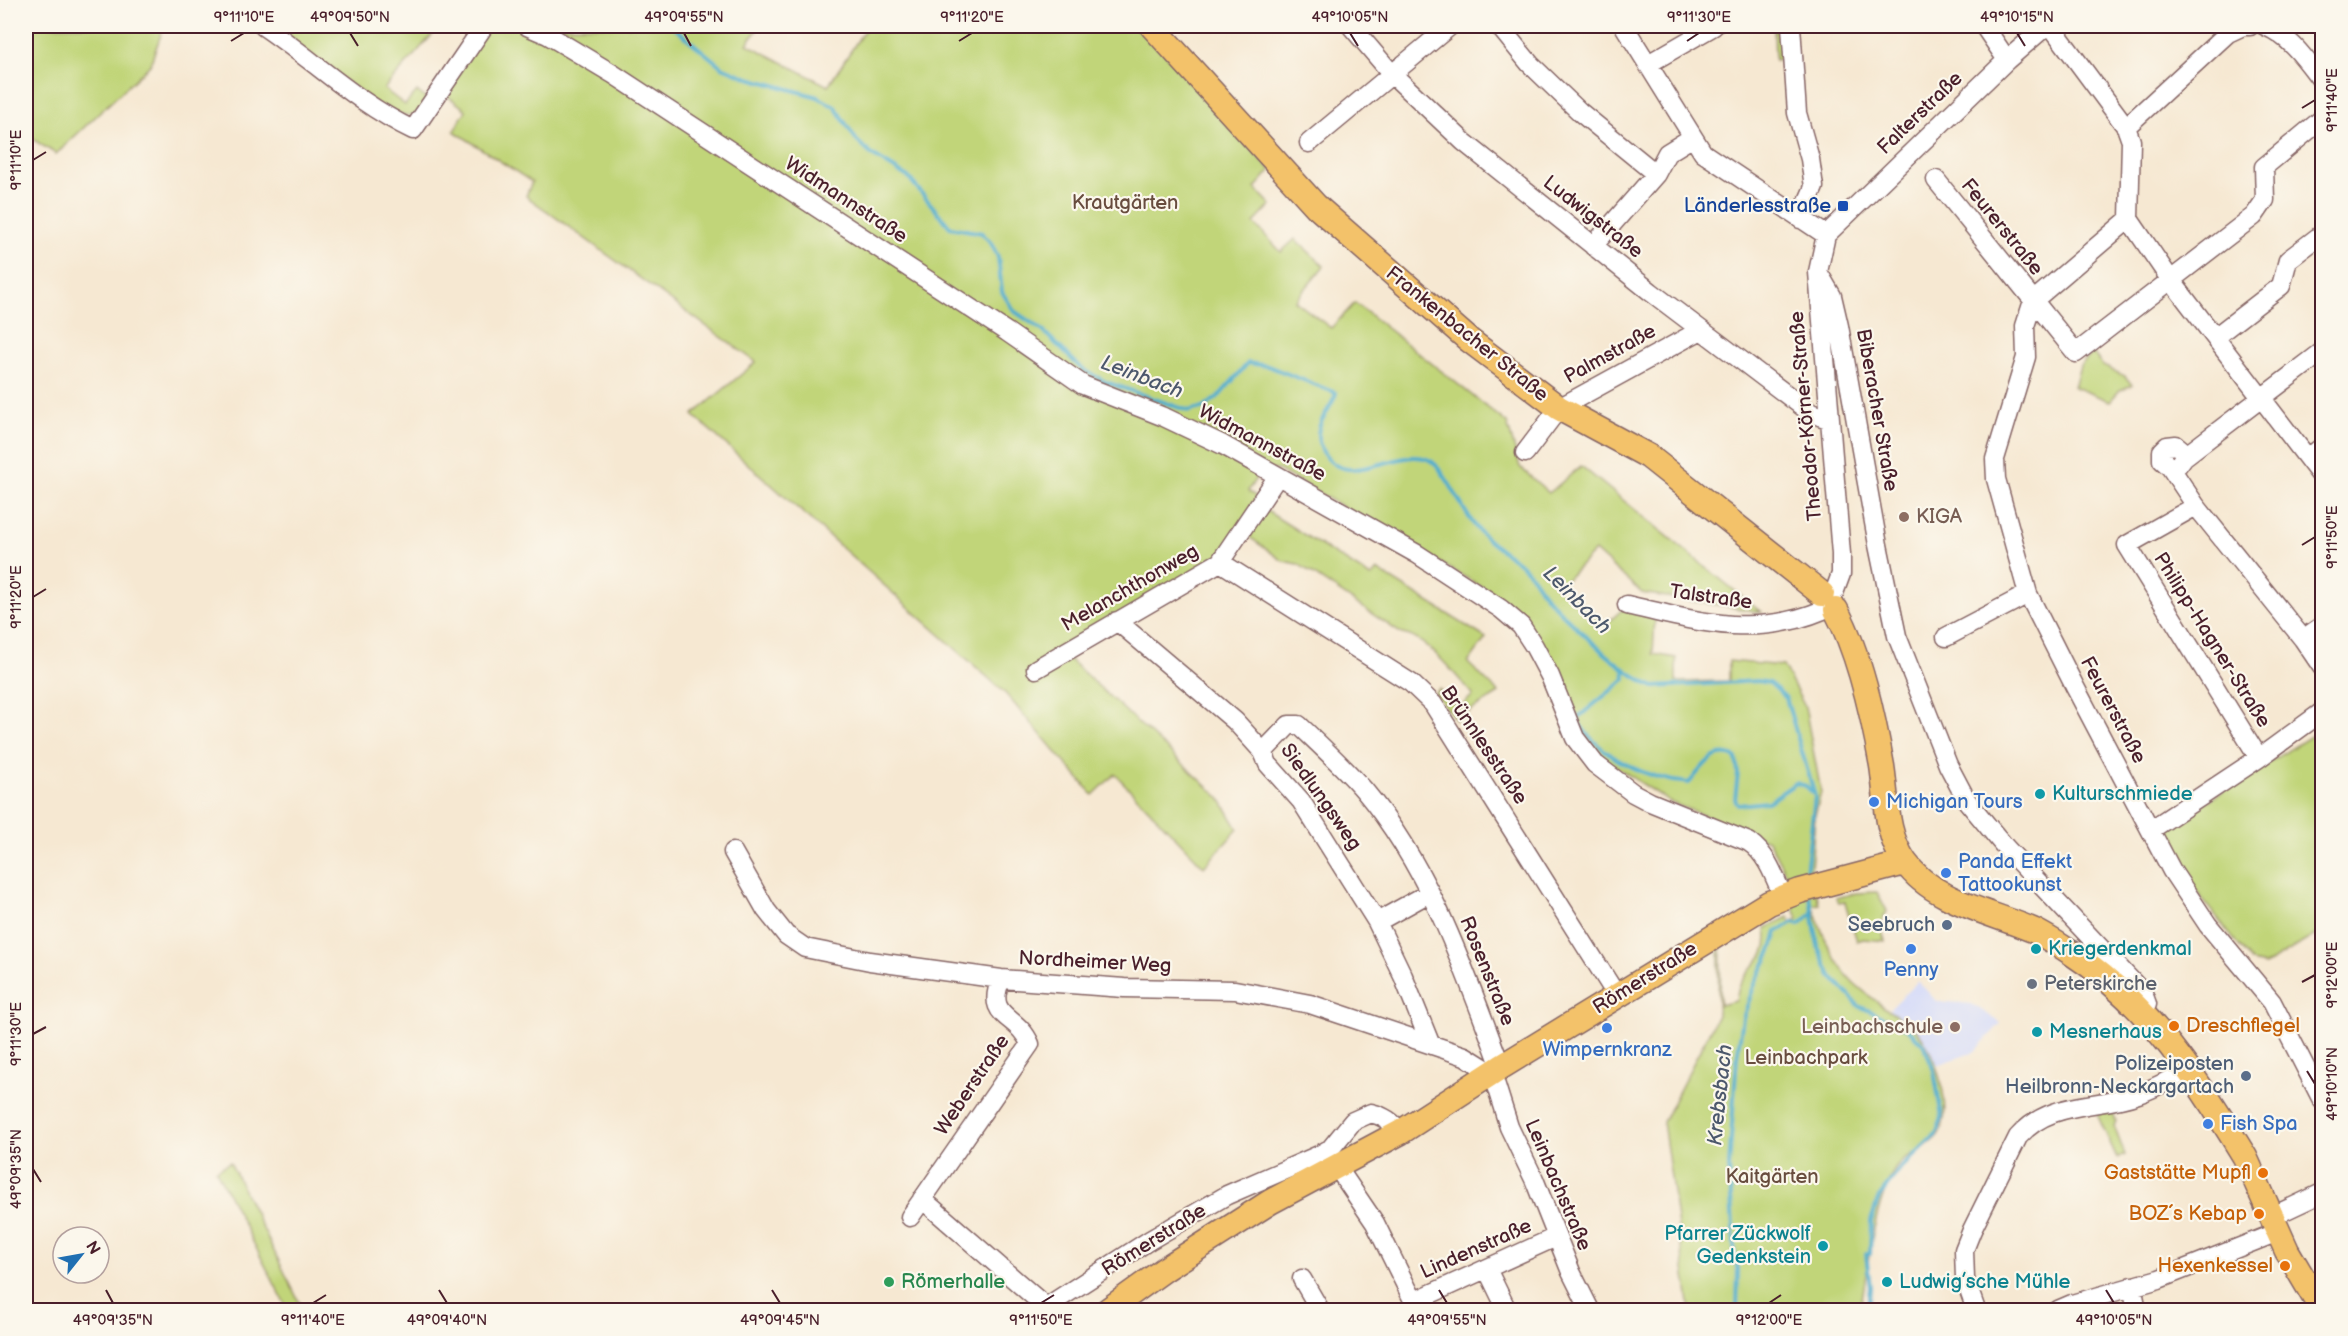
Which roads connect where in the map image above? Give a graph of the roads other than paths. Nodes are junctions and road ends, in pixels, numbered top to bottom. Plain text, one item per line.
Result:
1 (263, 26) edge
2 (484, 26) edge
3 (526, 26) edge
4 (1152, 26) edge
5 (1351, 26) edge
6 (1450, 26) edge
7 (1499, 26) edge
8 (1624, 26) edge
9 (1714, 26) edge
10 (1791, 26) edge
11 (1984, 26) edge
12 (2046, 26) edge
13 (2051, 26) edge
14 (2250, 26) edge
15 (2265, 26) edge
16 (2007, 60) junction
17 (1648, 64) junction
18 (1392, 74) junction
19 (2322, 81) edge
20 (2322, 118) edge
21 (2126, 127) junction
22 (1693, 137) junction
23 (1309, 144) dead end
24 (1656, 174) junction
25 (1936, 180) dead end
26 (1800, 219) junction
27 (2129, 219) junction
28 (2322, 234) edge
29 (1826, 235) junction
30 (1593, 246) junction
31 (1818, 272) junction
32 (2170, 279) junction
33 (2033, 301) junction
34 (1701, 330) junction
35 (2215, 337) junction
36 (2322, 352) edge
37 (2262, 400) junction
38 (1558, 408) junction
39 (1828, 419) junction
40 (2322, 447) edge
41 (1525, 453) dead end
42 (2308, 458) junction
43 (1278, 476) junction
44 (2322, 477) edge
45 (2196, 506) junction
46 (1220, 562) junction
47 (2028, 594) junction
48 (1829, 602) junction
49 (1626, 605) dead end
50 (1117, 621) junction
51 (2322, 626) edge
52 (1946, 637) dead end
53 (2302, 639) junction
54 (2322, 667) edge
55 (1036, 669) dead end
56 (2322, 712) edge
57 (1263, 752) junction
58 (2259, 758) junction
59 (2152, 829) junction
60 (732, 852) dead end
61 (1905, 863) junction
62 (1800, 891) junction
63 (1429, 893) junction
64 (1377, 922) junction
65 (1001, 979) junction
66 (1617, 996) junction
67 (2144, 1013) junction
68 (1430, 1043) junction
69 (1496, 1070) junction
70 (2189, 1070) junction
71 (2322, 1100) edge
72 (1401, 1132) junction
73 (1337, 1167) junction
74 (2322, 1193) edge
75 (922, 1199) junction
76 (910, 1217) dead end
77 (2274, 1224) junction
78 (1556, 1237) junction
79 (1487, 1269) junction
80 (1302, 1279) dead end
81 (2132, 1286) junction
82 (1417, 1306) edge
83 (2322, 1310) edge
84 (1108, 1311) edge
85 (1320, 1311) edge
86 (1507, 1311) edge
87 (1590, 1311) edge
88 (1976, 1311) edge
89 (2058, 1311) edge
90 (2137, 1311) edge

1 - 2 street
3 - 43 street, Widmannstraße
4 - 38 main road, Frankenbacher Straße
5 - 18 street, Ludwigstraße
6 - 18 street
7 - 24 street
8 - 17 street
9 - 17 street
10 - 26 street
11 - 16 street
12 - 16 street, Falterstraße
13 - 21 street
14 - 21 street
15 - 19 street
16 - 29 street, Falterstraße
17 - 22 street
18 - 23 street
18 - 30 street, Ludwigstraße
20 - 32 street
21 - 27 street
22 - 24 street
22 - 26 street
24 - 30 street
25 - 33 street, Feurerstraße
26 - 29 street
27 - 32 street
27 - 33 street, Feurerstraße
28 - 35 street
29 - 31 street, Theodor-Körner-Straße
30 - 34 street, Ludwigstraße
31 - 39 street, Theodor-Körner-Straße
31 - 67 street, Biberacher Straße
32 - 33 street
32 - 35 street
33 - 47 street, Feurerstraße
34 - 38 street, Palmstraße
34 - 39 street, Ludwigstraße
35 - 37 street
36 - 37 street
37 - 42 street
37 - 45 street
38 - 41 street, Palmstraße
38 - 48 main road, Frankenbacher Straße
39 - 48 street, Theodor-Körner-Straße
40 - 42 street
42 - 44 street
43 - 46 street, Melanchthonweg
43 - 62 street, Widmannstraße
45 - 53 street
45 - 58 street, Philipp-Hagner-Straße
46 - 50 street, Melanchthonweg
46 - 66 street, Brünnlesstraße
47 - 52 street
47 - 59 street, Feurerstraße
48 - 49 street, Talstraße
48 - 61 main road, Frankenbacher Straße
50 - 55 street, Melanchthonweg
50 - 57 street, Siedlungsweg
51 - 53 street
53 - 54 street
56 - 58 street
57 - 63 street, Rosenstraße
57 - 64 street, Siedlungsweg
58 - 59 street
59 - 71 street, Feurerstraße
60 - 65 street, Nordheimer Weg
61 - 62 main road, Römerstraße
61 - 67 main road, Frankenbacher Straße
62 - 66 main road, Römerstraße
63 - 64 street
63 - 69 street, Rosenstraße
64 - 68 street, Siedlungsweg
65 - 68 street, Nordheimer Weg
65 - 75 street, Weberstraße
66 - 69 main road, Römerstraße
67 - 70 main road, Frankenbacher Straße
68 - 69 street, Nordheimer Weg
69 - 72 main road, Römerstraße
69 - 78 street, Leinbachstraße
70 - 77 main road, Frankenbacher Straße
70 - 88 street
72 - 73 main road, Römerstraße
72 - 75 street, Römerstraße
73 - 82 street
73 - 84 main road, Römerstraße
74 - 77 street
75 - 76 street, Weberstraße
77 - 81 street
77 - 83 main road, Frankenbacher Straße
78 - 79 street, Lindenstraße
78 - 87 street, Leinbachstraße
79 - 82 street, Lindenstraße
79 - 86 street
80 - 85 street
81 - 89 street
81 - 90 street

